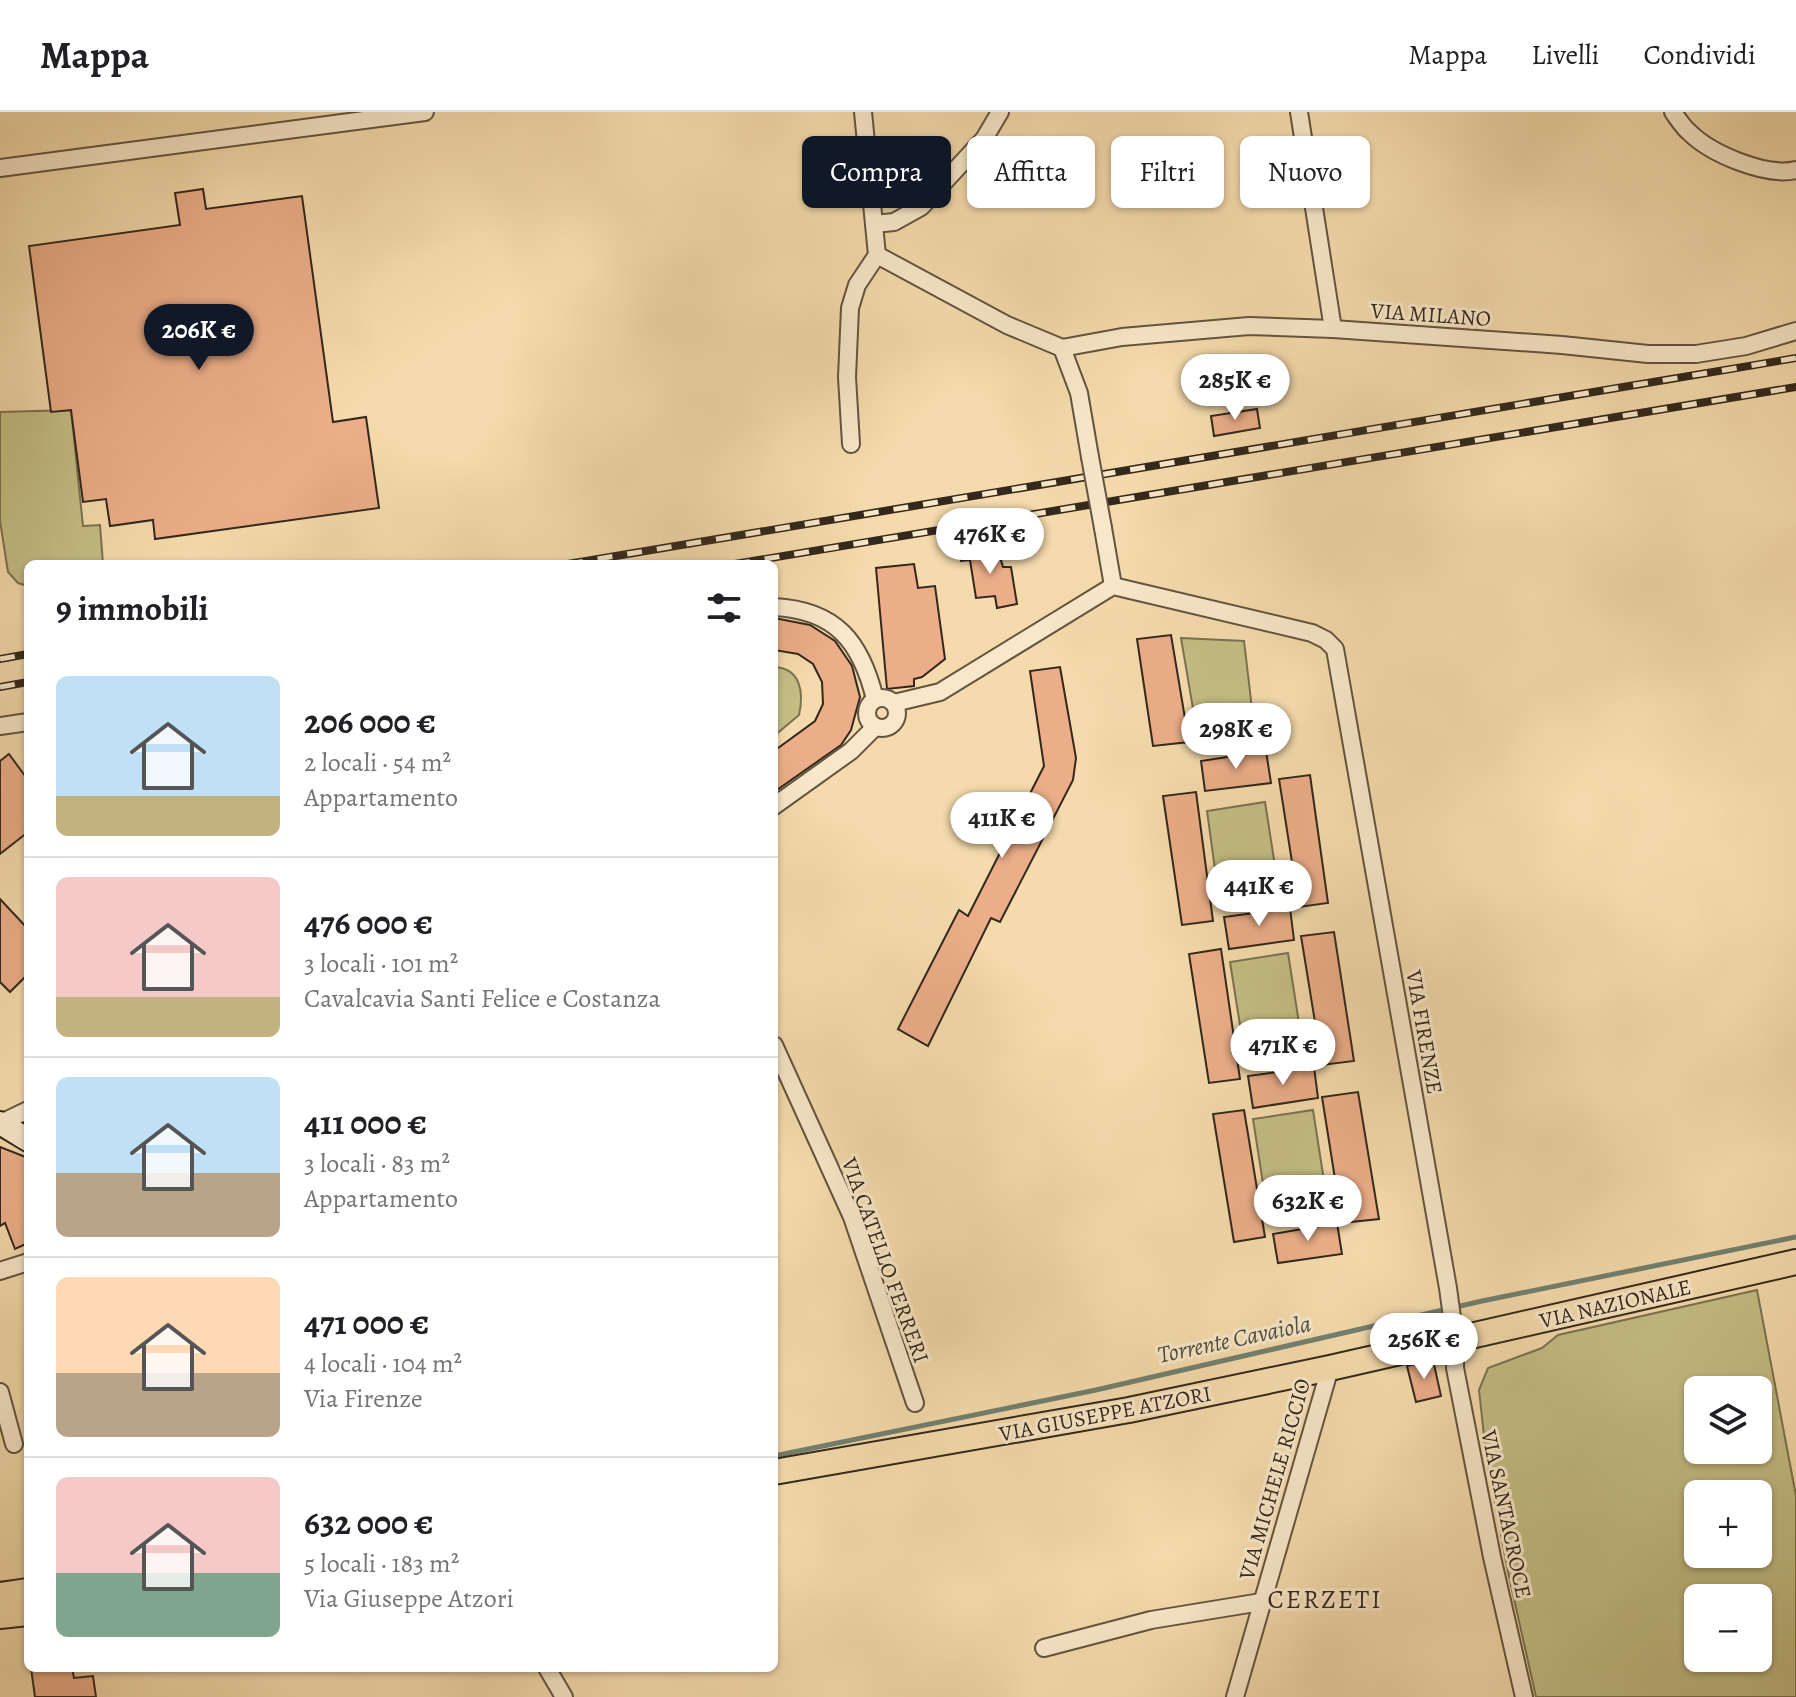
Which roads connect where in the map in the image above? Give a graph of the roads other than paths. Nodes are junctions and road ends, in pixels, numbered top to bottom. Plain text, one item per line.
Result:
1 (425, 112) edge
2 (863, 112) edge
3 (1000, 112) edge
4 (1299, 112) edge
5 (1673, 112) edge
6 (0, 168) edge
7 (1796, 170) edge
8 (874, 224) junction
9 (877, 255) junction
10 (1333, 329) junction
11 (1796, 331) edge
12 (1062, 348) junction
13 (851, 444) dead end
14 (1113, 586) junction
15 (778, 607) edge
16 (940, 692) junction
17 (875, 699) junction
18 (894, 703) junction
19 (894, 722) junction
20 (24, 723) edge
21 (0, 726) edge
22 (875, 727) junction
23 (778, 803) edge
24 (778, 1054) edge
25 (24, 1112) edge
26 (0, 1123) edge
27 (24, 1138) edge
28 (1796, 1262) edge
29 (24, 1263) edge
30 (0, 1271) edge
31 (1447, 1336) junction
32 (1330, 1368) junction
33 (0, 1392) edge
34 (915, 1403) dead end
35 (14, 1444) dead end
36 (778, 1471) edge
37 (24, 1592) edge
38 (0, 1595) edge
39 (1261, 1602) junction
40 (24, 1613) edge
41 (0, 1616) edge
42 (1044, 1648) dead end
43 (549, 1672) edge
44 (564, 1697) edge
45 (1235, 1697) edge
46 (1524, 1697) edge

1 - 6 street
2 - 8 street
3 - 8 street
4 - 10 street
5 - 7 street
8 - 9 street
9 - 12 street
9 - 13 street
10 - 11 street, VIA MILANO
10 - 12 street, VIA MILANO
12 - 14 street, bridge
14 - 16 street
14 - 31 street, VIA FIRENZE
15 - 17 street
16 - 18 street
16 - 19 street
17 - 18 street
17 - 22 street
18 - 19 street
19 - 22 street
20 - 21 street
22 - 23 street
24 - 34 street, VIA CATELLO FERRERI
25 - 26 street
26 - 27 main road
28 - 31 main road, VIA NAZIONALE
29 - 30 street
31 - 32 main road, VIA GIUSEPPE ATZORI
31 - 46 street, VIA SANTACROCE
32 - 36 main road, VIA GIUSEPPE ATZORI
32 - 39 street, VIA MICHELE RICCIO
33 - 35 street
37 - 38 main road
39 - 42 street, VIA MICHELE RICCIO
39 - 45 street, VIA MICHELE RICCIO
40 - 41 main road
43 - 44 street

